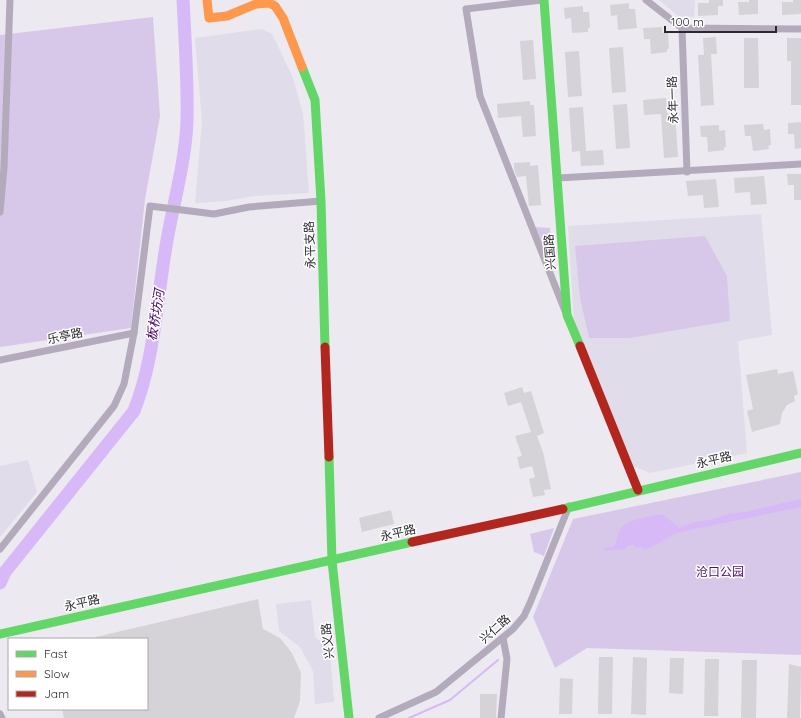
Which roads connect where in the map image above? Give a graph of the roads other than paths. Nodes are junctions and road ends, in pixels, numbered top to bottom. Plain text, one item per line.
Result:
1 (10, 0) edge
2 (207, 0) edge
3 (543, 0) edge
4 (646, 0) edge
5 (682, 28) junction
6 (801, 29) edge
7 (801, 164) edge
8 (687, 172) junction
9 (558, 178) junction
10 (321, 201) junction
11 (0, 212) edge
12 (567, 315) junction
13 (134, 333) junction
14 (0, 360) edge
15 (801, 453) edge
16 (638, 490) junction
17 (569, 506) junction
18 (0, 549) edge
19 (332, 560) junction
20 (0, 634) edge
21 (502, 638) junction
22 (0, 714) edge
23 (2, 718) edge
24 (349, 718) edge
25 (379, 718) edge
26 (501, 718) edge

1 - 11 street
2 - 10 street, 永平支路
3 - 9 street, 兴国路
3 - 12 street
4 - 5 street
5 - 6 street
5 - 8 street, 永年一路
7 - 8 street
8 - 9 street
9 - 12 street, 兴国路
10 - 13 street
10 - 19 street, 永平支路
12 - 16 street, 兴国路
13 - 14 street, 乐亭路
13 - 18 street
15 - 16 street, 永平路
16 - 17 street, 永平路
17 - 19 street, 永平路
17 - 21 street, 兴仁路
19 - 20 street, 永平路
19 - 24 street, 兴义路
21 - 25 street, 兴仁路
21 - 26 street
22 - 23 street

